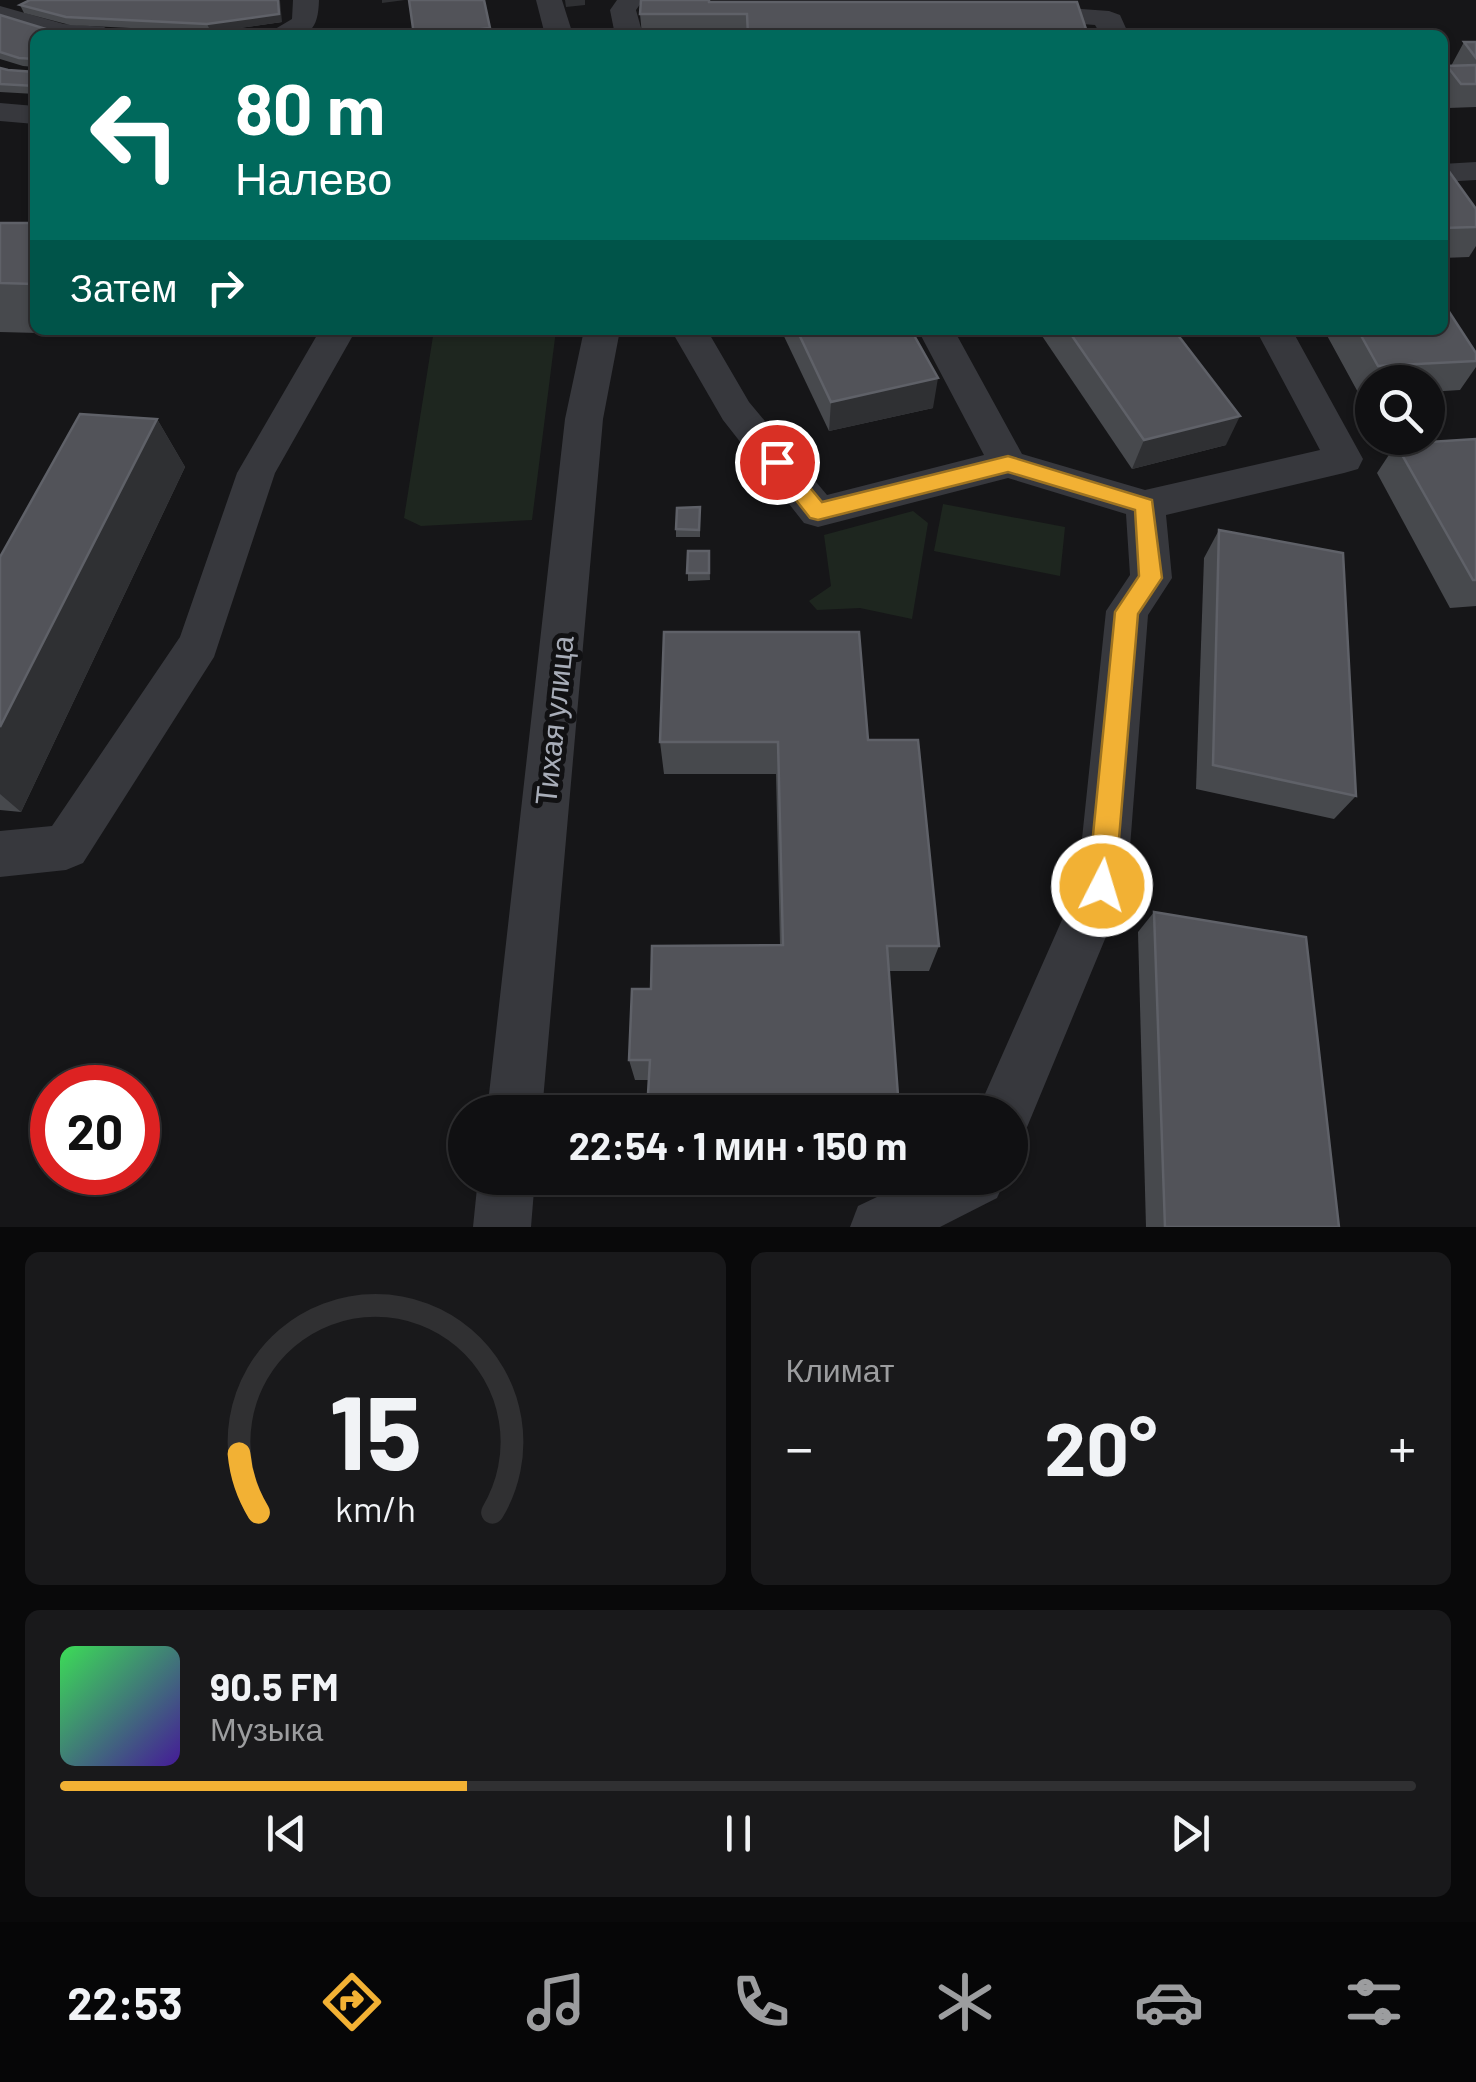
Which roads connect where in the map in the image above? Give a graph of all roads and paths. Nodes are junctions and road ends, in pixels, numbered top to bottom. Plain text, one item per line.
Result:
1 (306, 0) edge
2 (549, 0) edge
3 (630, 0) edge
4 (1008, 13) edge
5 (0, 14) edge
6 (55, 30) edge
7 (290, 30) edge
8 (558, 30) edge
9 (627, 30) edge
10 (1112, 30) edge
11 (0, 112) edge
12 (30, 115) edge
13 (1476, 171) edge
14 (1448, 172) edge
15 (335, 335) edge
16 (601, 335) edge
17 (691, 335) edge
18 (939, 335) edge
19 (1277, 335) edge
20 (1008, 464) junction
21 (1145, 506) junction
22 (0, 854) edge
23 (516, 1095) edge
24 (1012, 1095) edge
25 (505, 1195) edge
26 (948, 1195) edge
27 (502, 1227) edge
28 (878, 1227) edge

1 - 7 street
2 - 8 street
3 - 9 street
4 - 10 street
5 - 6 street
11 - 12 street
13 - 14 street
15 - 22 street
16 - 23 street, Тихая улица
17 - 20 street
18 - 20 street
19 - 21 street
20 - 21 street
21 - 24 street
25 - 27 street
26 - 28 street

